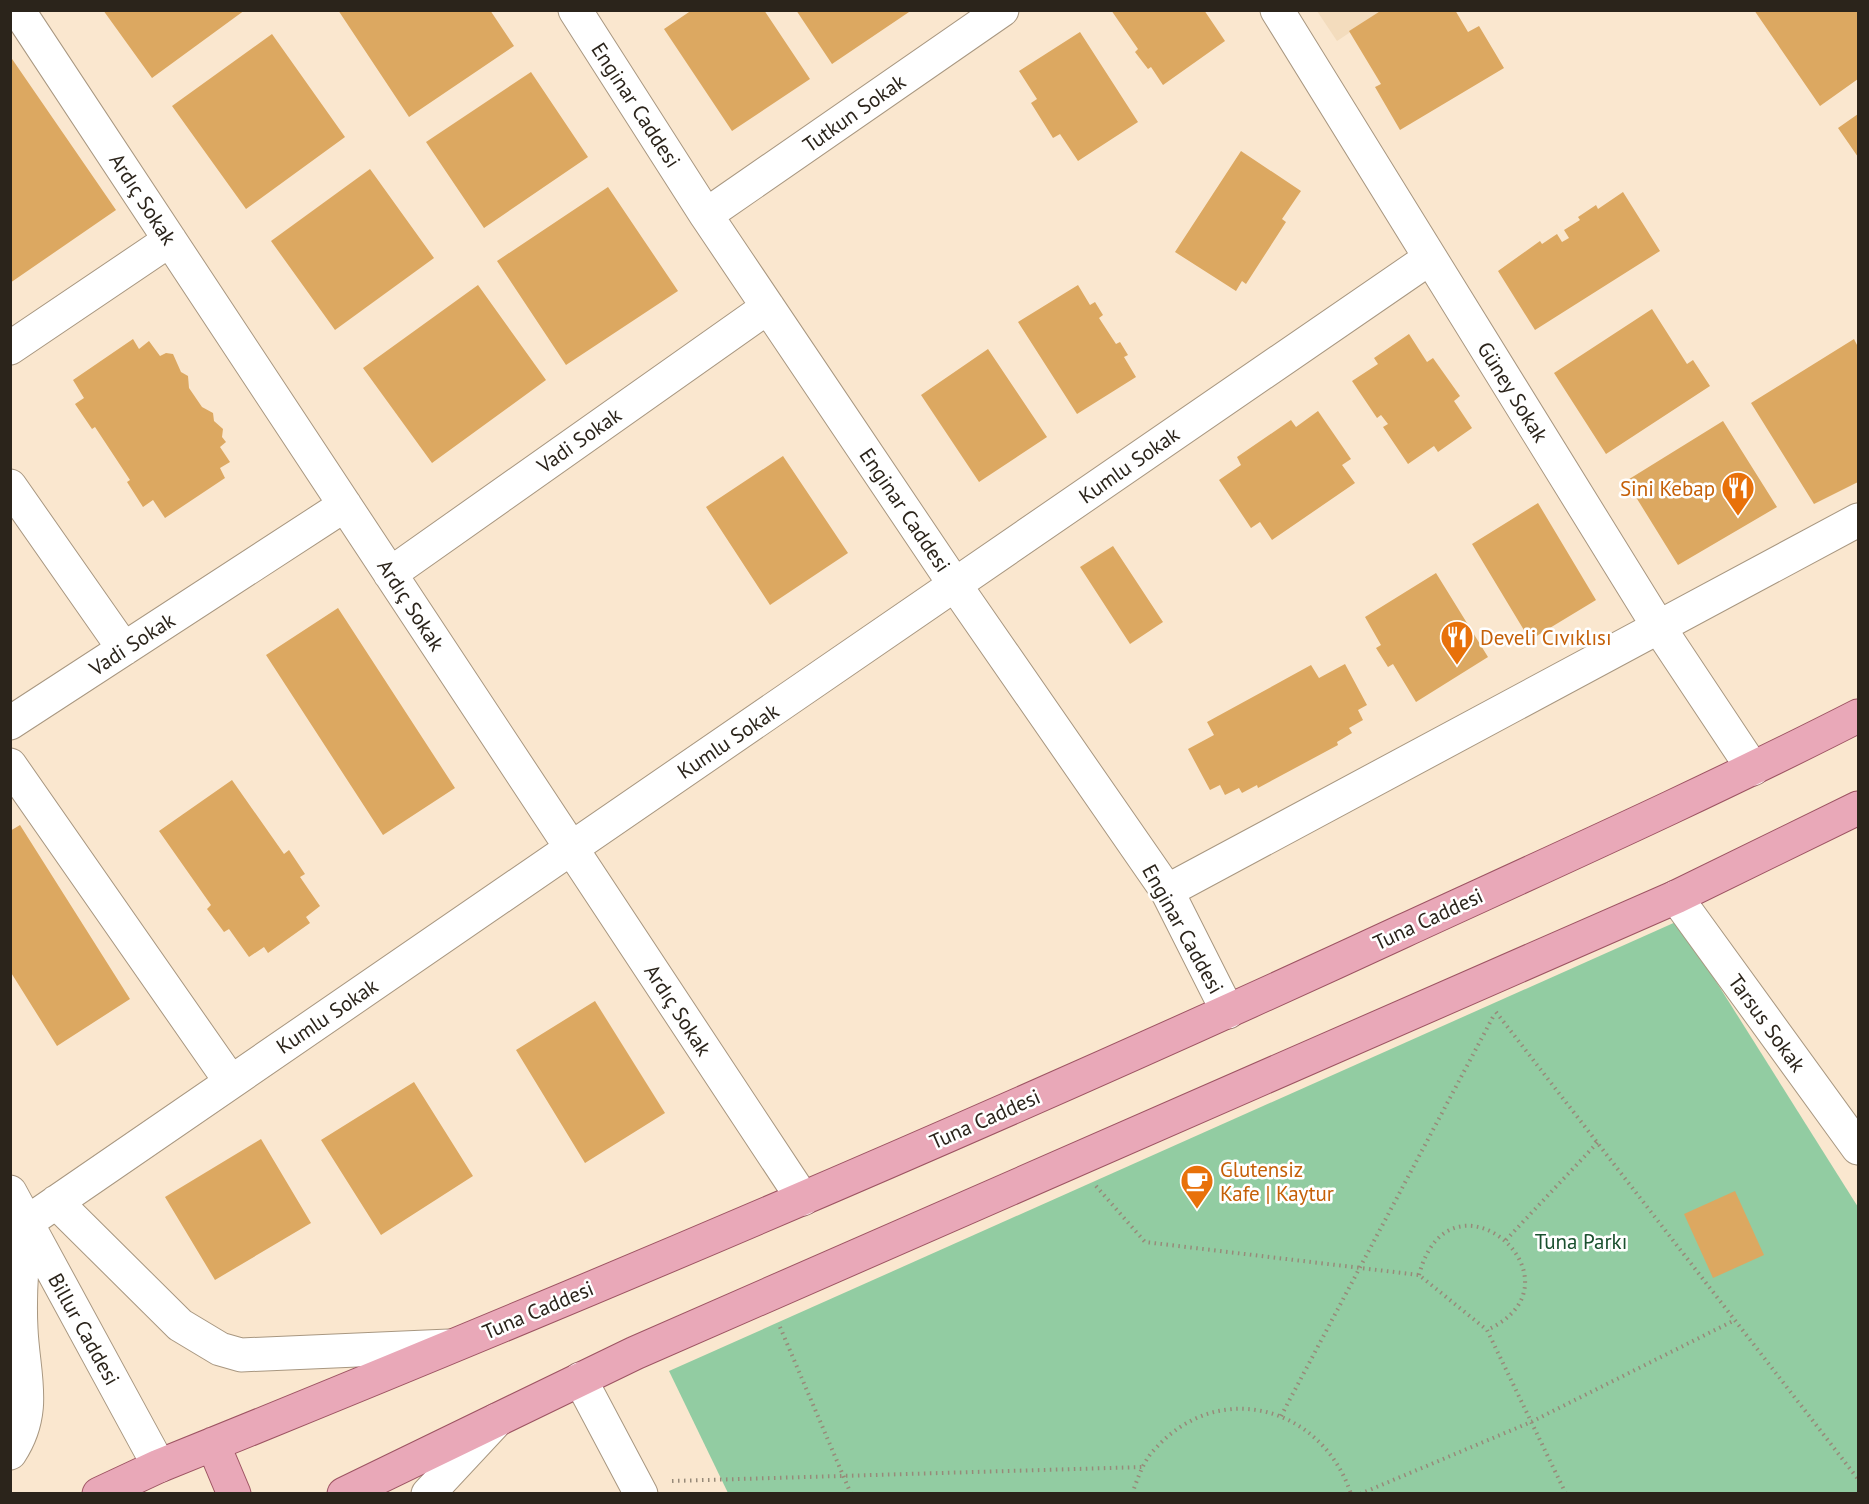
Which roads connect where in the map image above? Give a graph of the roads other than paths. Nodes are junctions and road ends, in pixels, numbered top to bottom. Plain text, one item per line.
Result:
1 (18, 10) edge
2 (575, 10) edge
3 (1002, 10) edge
4 (1277, 10) edge
5 (706, 215) junction
6 (170, 240) junction
7 (1430, 258) junction
8 (768, 307) junction
9 (10, 348) edge
10 (10, 486) edge
11 (345, 505) junction
12 (1858, 520) edge
13 (390, 574) junction
14 (955, 585) junction
15 (1658, 626) junction
16 (124, 649) junction
17 (1858, 716) edge
18 (10, 723) edge
19 (10, 765) edge
20 (1753, 770) junction
21 (1858, 808) edge
22 (572, 848) junction
23 (1167, 891) junction
24 (1676, 897) junction
25 (1228, 1012) junction
26 (231, 1082) junction
27 (1858, 1148) edge
28 (10, 1192) edge
29 (803, 1199) junction
30 (56, 1202) junction
31 (26, 1223) junction
32 (454, 1346) junction
33 (580, 1379) junction
34 (498, 1419) junction
35 (213, 1444) junction
36 (10, 1454) edge
37 (159, 1466) junction
38 (638, 1488) edge
39 (116, 1490) edge
40 (234, 1494) edge
41 (344, 1494) edge
42 (428, 1494) edge

1 - 6 street, Ardıç Sokak
2 - 5 street, Enginar Caddesi
3 - 5 street, Tutkun Sokak
4 - 7 street, Güney Sokak
5 - 8 street, Enginar Caddesi
6 - 9 street
6 - 11 street, Ardıç Sokak
7 - 14 street, Kumlu Sokak
7 - 15 street, Güney Sokak
8 - 13 street, Vadi Sokak
8 - 14 street, Enginar Caddesi
10 - 16 street
11 - 13 street, Ardıç Sokak
11 - 16 street, Vadi Sokak
12 - 15 street
13 - 22 street, Ardıç Sokak
14 - 22 street, Kumlu Sokak
14 - 23 street, Enginar Caddesi
15 - 20 street, Güney Sokak
15 - 23 street
16 - 18 street, Vadi Sokak
17 - 20 main road, Tuna Caddesi
19 - 26 street
20 - 25 main road, Tuna Caddesi
21 - 24 main road
22 - 26 street, Kumlu Sokak
22 - 29 street, Ardıç Sokak
23 - 25 street, Enginar Caddesi
24 - 27 street, Tarsus Sokak
24 - 33 main road
25 - 29 main road, Tuna Caddesi
26 - 30 street, Kumlu Sokak
28 - 31 street, Billur Caddesi
29 - 32 main road, Tuna Caddesi
30 - 31 street, Kumlu Sokak
30 - 32 street
31 - 36 street
31 - 37 street, Billur Caddesi
32 - 35 main road, Tuna Caddesi
33 - 34 main road
33 - 38 street
34 - 41 main road
34 - 42 street
35 - 37 main road, Tuna Caddesi
35 - 40 main road
37 - 39 main road, Tuna Caddesi

